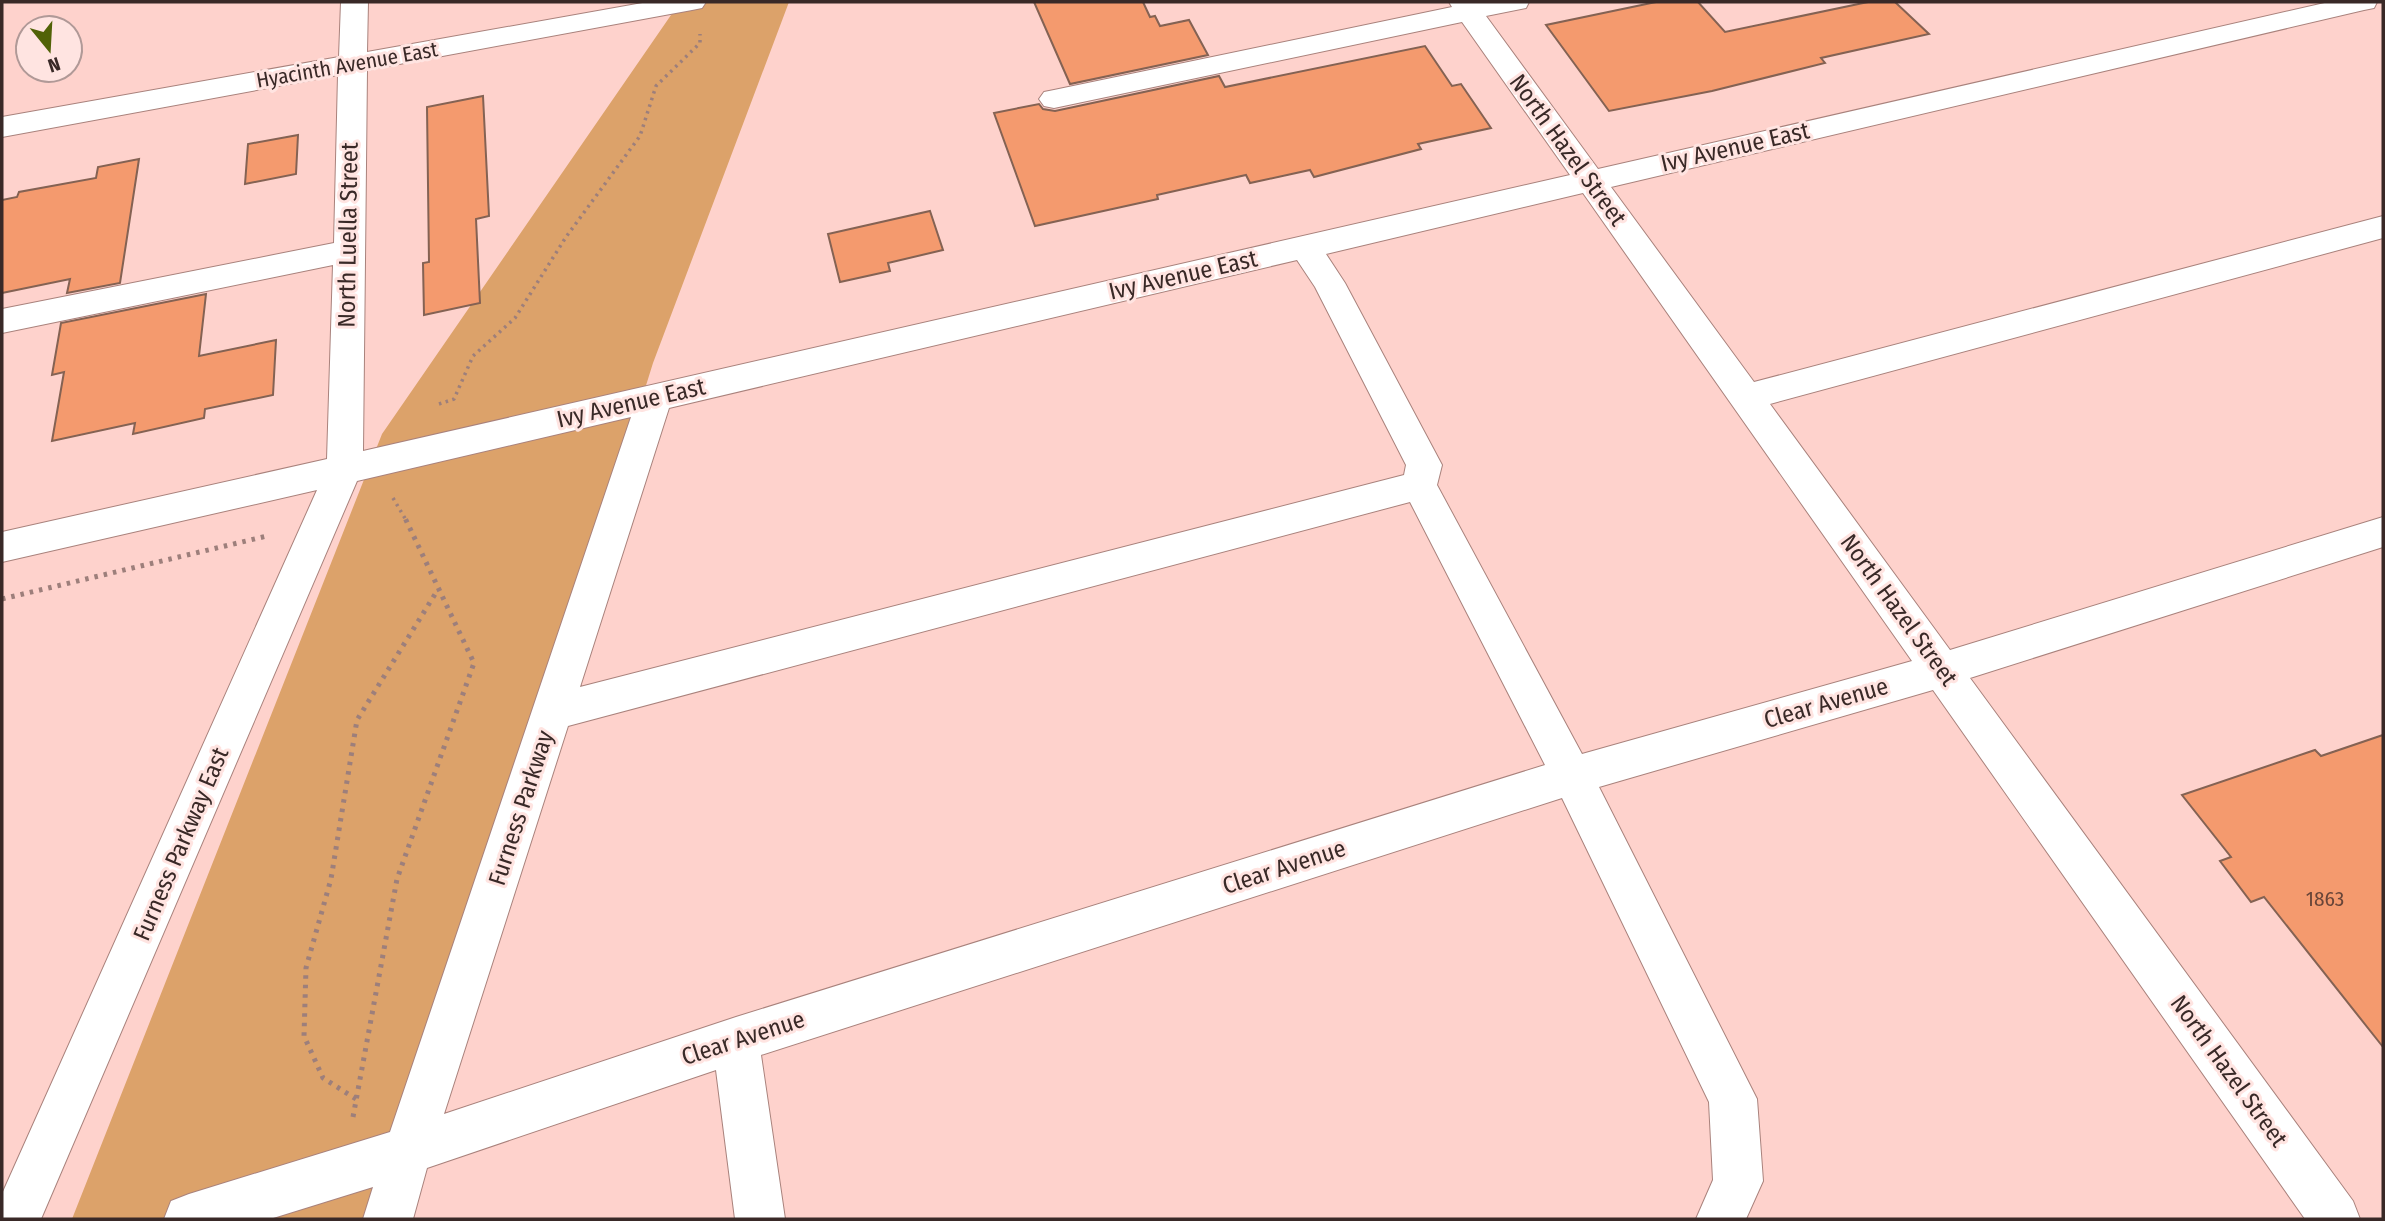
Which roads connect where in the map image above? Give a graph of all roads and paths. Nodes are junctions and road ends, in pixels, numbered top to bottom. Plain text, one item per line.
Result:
1 (354, 2) edge
2 (1516, 2) edge
3 (2364, 2) edge
4 (1466, 6) edge
5 (696, 14) edge
6 (351, 64) junction
7 (1054, 99) dead end
8 (2, 127) edge
9 (1591, 181) junction
10 (2383, 227) edge
11 (1305, 247) junction
12 (348, 251) junction
13 (2, 321) edge
14 (655, 397) junction
15 (1746, 397) junction
16 (429, 408) dead end
17 (345, 468) junction
18 (1419, 485) junction
19 (398, 503) dead end
20 (2383, 532) edge
21 (270, 536) dead end
22 (2, 547) edge
23 (438, 590) junction
24 (2, 599) edge
25 (1942, 670) junction
26 (552, 712) junction
27 (1572, 776) junction
28 (736, 1040) junction
29 (356, 1099) junction
30 (352, 1123) dead end
31 (408, 1151) junction
32 (16, 1219) edge
33 (189, 1219) edge
34 (388, 1219) edge
35 (760, 1219) edge
36 (1721, 1219) edge
37 (2335, 1219) edge

1 - 6 street, North Luella Street
2 - 4 street
3 - 9 street, Ivy Avenue East
4 - 7 street
4 - 9 street, North Hazel Street
5 - 6 street, Hyacinth Avenue East
5 - 16 path
6 - 8 street, Hyacinth Avenue East
6 - 12 street, North Luella Street
9 - 11 street, Ivy Avenue East
9 - 15 street, North Hazel Street
10 - 15 street
11 - 14 street, Ivy Avenue East
11 - 18 street
12 - 13 street
12 - 17 street, North Luella Street
14 - 17 street, Ivy Avenue East
14 - 26 street, Furness Parkway
15 - 25 street, North Hazel Street
17 - 22 street, Ivy Avenue East
17 - 32 street, Furness Parkway East
18 - 26 street
18 - 27 street
19 - 23 path
20 - 25 street, Clear Avenue
21 - 24 path
23 - 29 path
23 - 29 path
25 - 27 street, Clear Avenue
25 - 37 street, North Hazel Street
26 - 31 street, Furness Parkway
27 - 28 street, Clear Avenue
27 - 36 street
28 - 31 street, Clear Avenue
28 - 35 street
29 - 30 path
31 - 33 street, Clear Avenue
31 - 34 street, Furness Parkway

